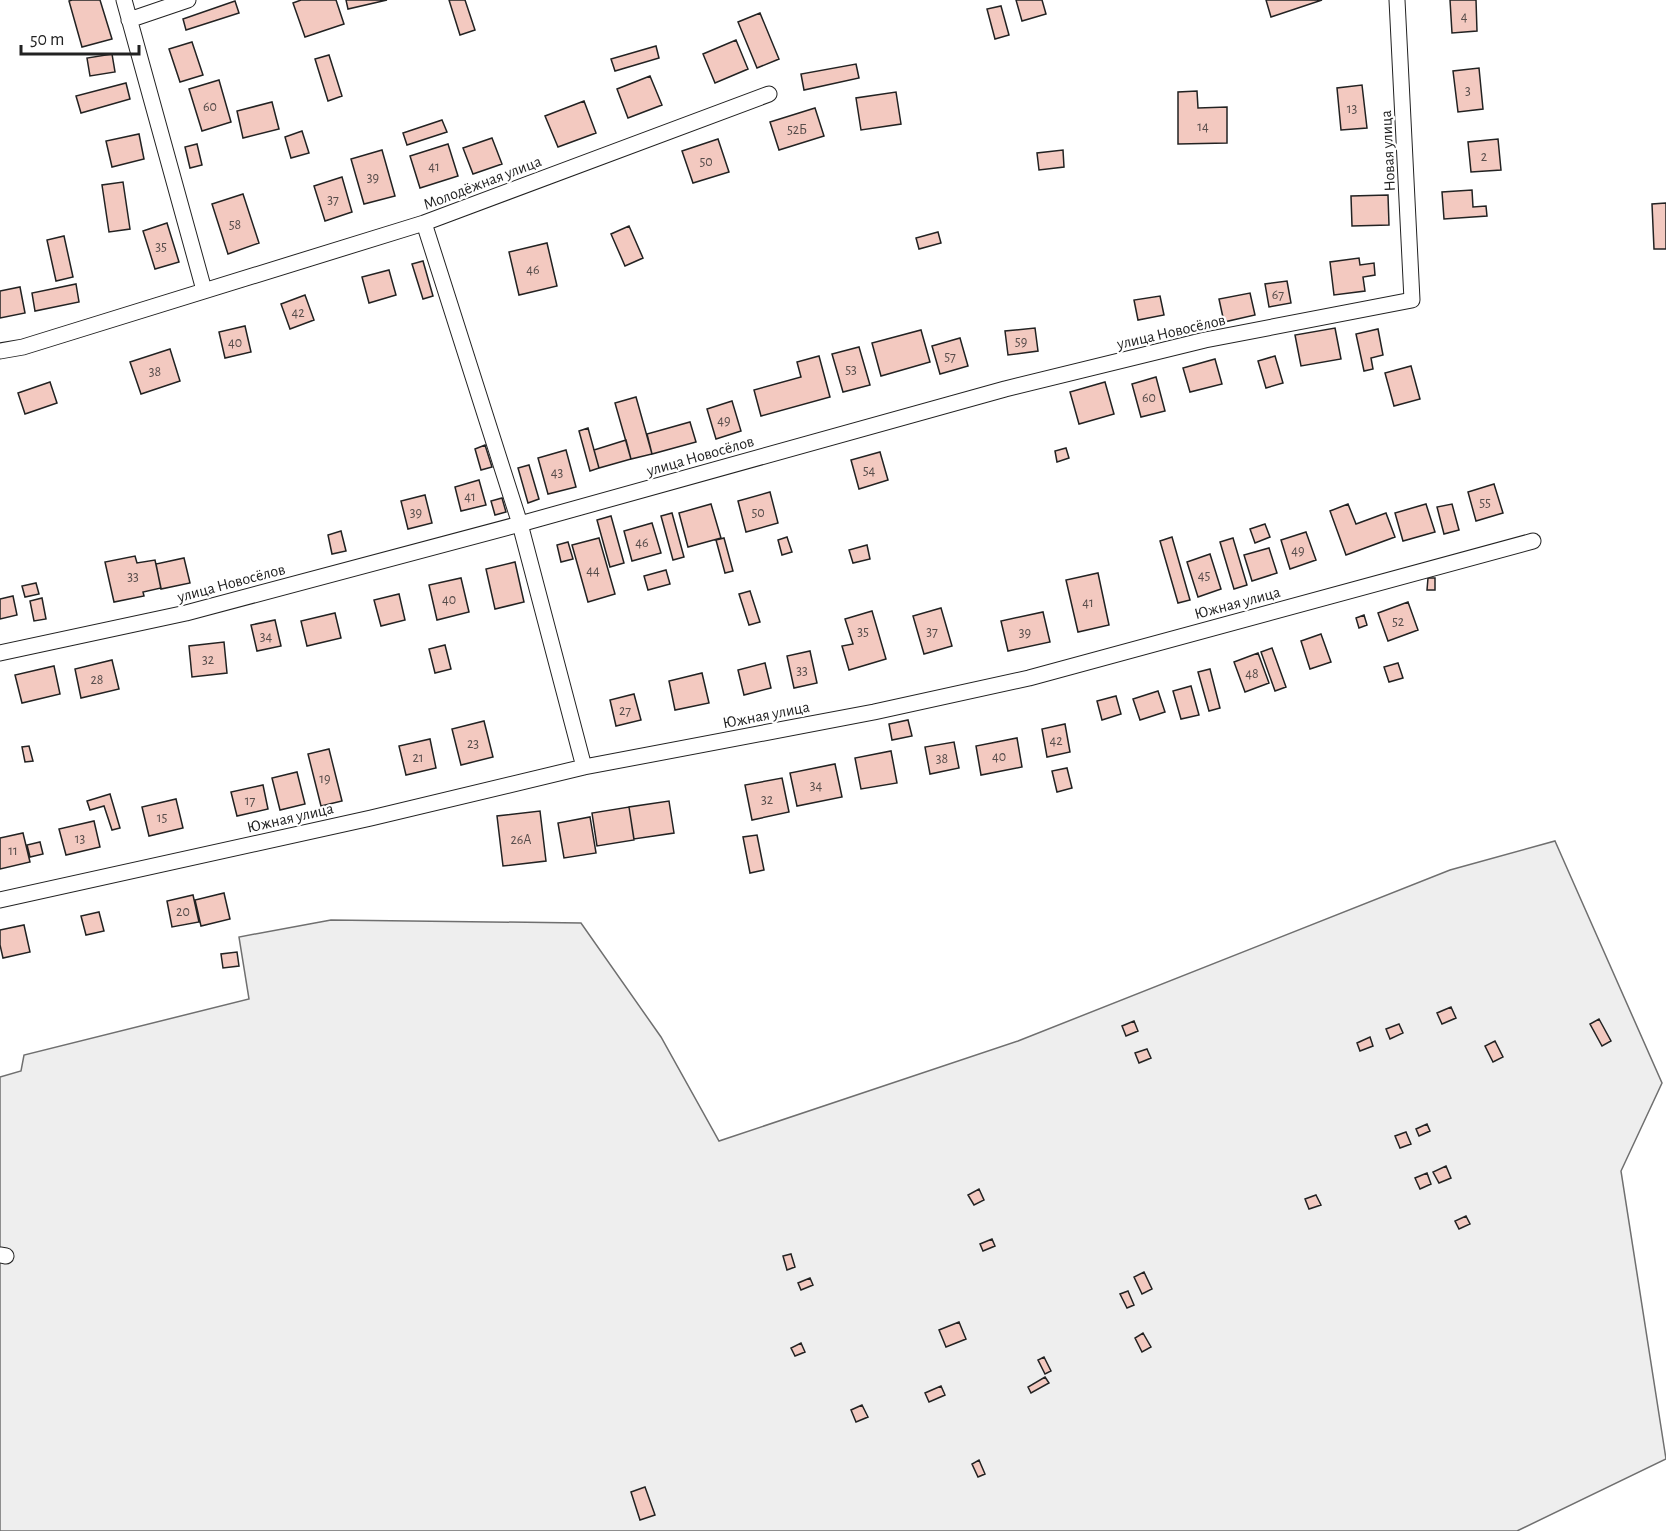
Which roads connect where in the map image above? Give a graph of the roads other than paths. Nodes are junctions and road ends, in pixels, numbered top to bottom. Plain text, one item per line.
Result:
1 (124, 0) edge
2 (188, 0) edge
3 (1397, 0) edge
4 (129, 20) junction
5 (769, 94) dead end
6 (424, 223) junction
7 (204, 290) junction
8 (1412, 300) joint
9 (0, 351) edge
10 (520, 524) junction
11 (1533, 541) dead end
12 (0, 653) edge
13 (584, 767) junction
14 (0, 900) edge

1 - 4 street
2 - 4 street
3 - 8 street, Новая улица
4 - 7 street
5 - 6 street, Молодёжная улица
6 - 7 street, Молодёжная улица
6 - 10 street
7 - 9 street, Молодёжная улица
8 - 10 street, улица Новосёлов
10 - 12 street, улица Новосёлов
10 - 13 street
11 - 13 street, Южная улица
13 - 14 street, Южная улица

